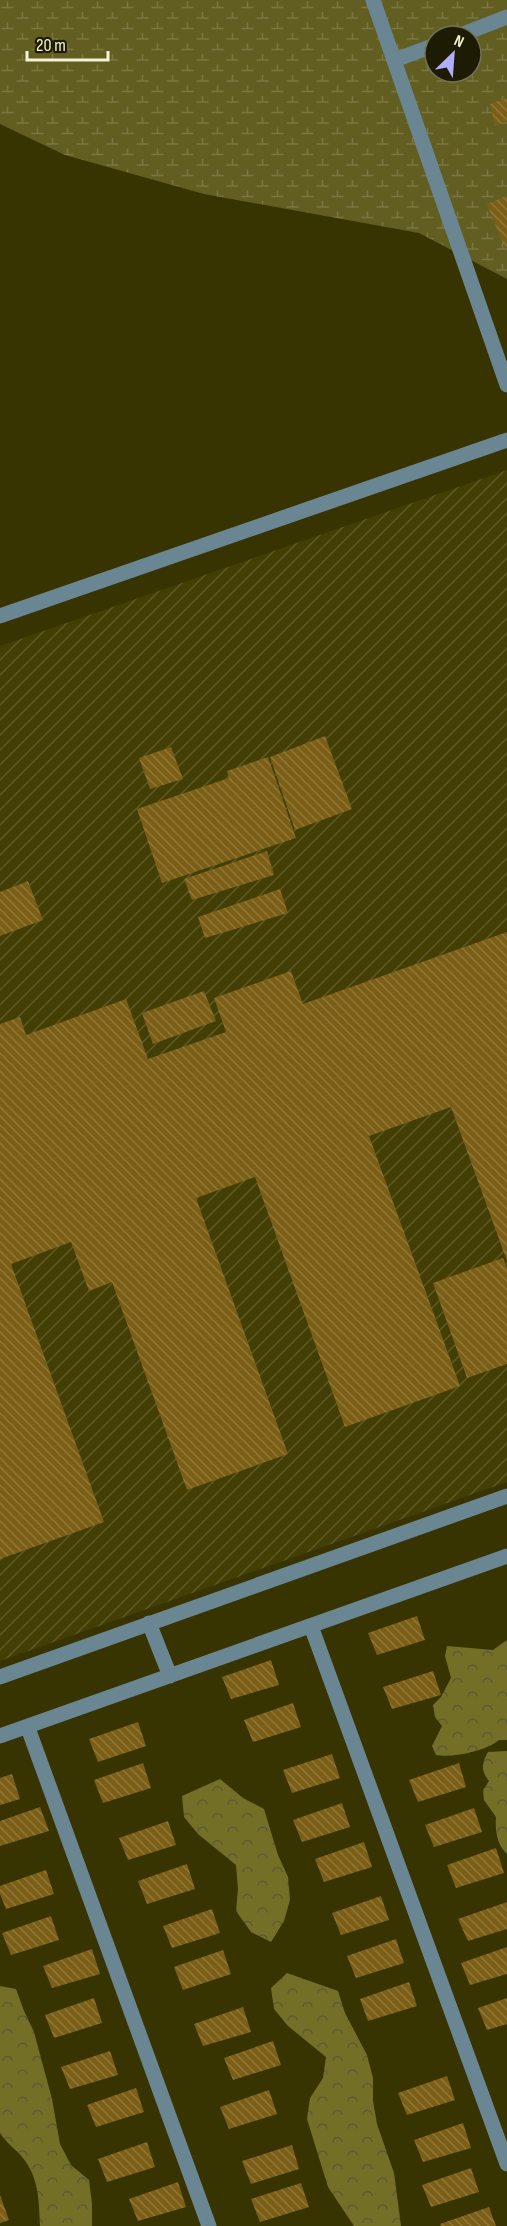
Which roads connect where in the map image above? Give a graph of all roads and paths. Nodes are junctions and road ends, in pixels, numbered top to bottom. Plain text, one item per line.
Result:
1 (373, 0) edge
2 (507, 17) edge
3 (483, 26) edge
4 (423, 50) edge
5 (395, 60) junction
6 (507, 385) edge
7 (507, 440) edge
8 (0, 616) edge
9 (507, 1496) edge
10 (507, 1556) edge
11 (149, 1623) junction
12 (311, 1626) junction
13 (170, 1676) junction
14 (0, 1677) edge
15 (28, 1728) junction
16 (0, 1736) edge
17 (507, 2164) edge
18 (209, 2226) edge

1 - 5 street
2 - 3 street
4 - 5 street
5 - 6 street
7 - 8 street
9 - 11 street
10 - 12 street
11 - 13 street
11 - 14 street
12 - 13 street
12 - 17 street
13 - 15 street
15 - 16 street
15 - 18 street

